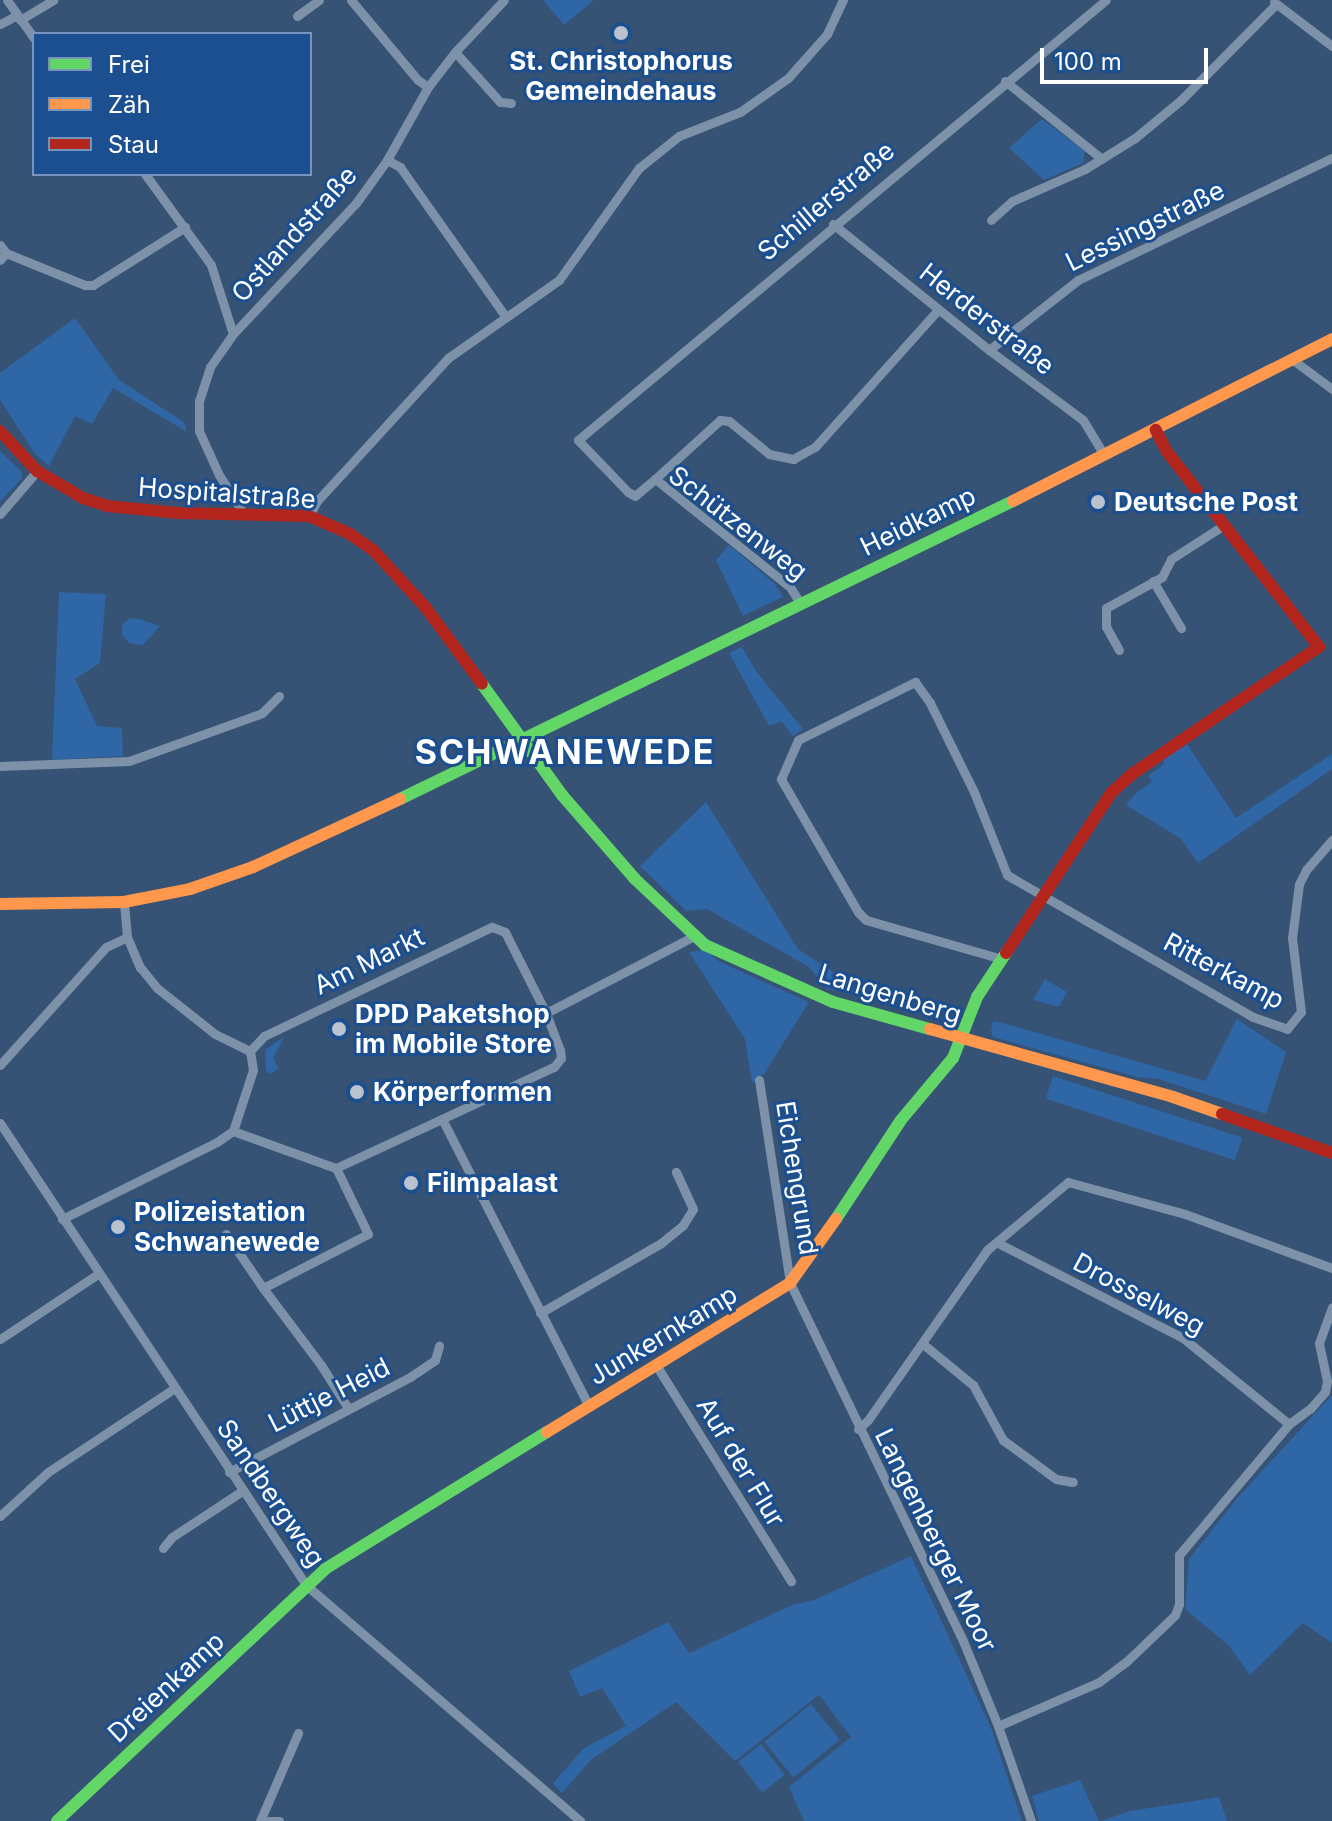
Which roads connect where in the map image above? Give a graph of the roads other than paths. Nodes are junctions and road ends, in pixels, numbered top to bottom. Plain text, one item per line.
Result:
1 (7, 0) edge
2 (53, 0) edge
3 (319, 0) edge
4 (351, 0) edge
5 (504, 0) edge
6 (843, 0) edge
7 (1106, 0) edge
8 (1274, 2) edge
9 (297, 16) dead end
10 (18, 18) junction
11 (0, 24) edge
12 (32, 36) edge
13 (1332, 46) edge
14 (455, 52) junction
15 (1005, 81) junction
16 (428, 87) junction
17 (511, 103) dead end
18 (1332, 158) edge
19 (1102, 159) junction
20 (387, 160) junction
21 (147, 176) edge
22 (991, 220) dead end
23 (833, 224) junction
24 (185, 227) junction
25 (2, 253) edge
26 (938, 310) junction
27 (505, 316) junction
28 (233, 334) junction
29 (1332, 339) edge
30 (989, 350) junction
31 (1293, 360) junction
32 (1332, 389) edge
33 (1156, 430) junction
34 (0, 431) edge
35 (578, 440) joint
36 (1104, 455) junction
37 (37, 471) junction
38 (655, 479) junction
39 (0, 514) edge
40 (244, 514) junction
41 (309, 516) junction
42 (1224, 525) junction
43 (1153, 581) junction
44 (800, 603) junction
45 (1181, 628) dead end
46 (1332, 642) edge
47 (1319, 647) junction
48 (1119, 650) dead end
49 (279, 696) dead end
50 (521, 740) junction
51 (0, 766) edge
52 (1332, 840) edge
53 (1043, 898) junction
54 (124, 902) junction
55 (0, 904) edge
56 (694, 936) junction
57 (127, 937) junction
58 (1002, 959) junction
59 (546, 1013) junction
60 (961, 1039) junction
61 (250, 1051) junction
62 (0, 1065) edge
63 (759, 1080) dead end
64 (442, 1119) junction
65 (0, 1123) edge
66 (233, 1131) junction
67 (1332, 1153) edge
68 (336, 1168) junction
69 (676, 1172) dead end
70 (62, 1219) junction
71 (226, 1234) dead end
72 (998, 1243) junction
73 (1332, 1268) edge
74 (98, 1274) junction
75 (790, 1283) junction
76 (263, 1288) junction
77 (1332, 1307) edge
78 (540, 1313) junction
79 (0, 1339) edge
80 (923, 1344) junction
81 (439, 1346) dead end
82 (656, 1365) junction
83 (175, 1388) junction
84 (589, 1406) junction
85 (348, 1408) junction
86 (1289, 1424) junction
87 (858, 1429) junction
88 (229, 1472) junction
89 (1073, 1482) dead end
90 (242, 1491) junction
91 (0, 1516) edge
92 (163, 1548) dead end
93 (791, 1581) dead end
94 (306, 1585) junction
95 (998, 1726) junction
96 (298, 1733) dead end
97 (573, 1819) edge
98 (57, 1821) edge
99 (260, 1821) edge
100 (268, 1821) edge
101 (279, 1821) edge
102 (1031, 1821) edge

1 - 10 street
2 - 10 street
3 - 9 street
4 - 16 street
5 - 14 street, Ostlandstraße
6 - 27 street
7 - 15 street, Schillerstraße
8 - 13 street
8 - 19 street
10 - 11 street
10 - 12 street
14 - 16 street, Ostlandstraße
14 - 17 street
15 - 19 street
15 - 23 street, Schillerstraße
16 - 20 street, Ostlandstraße
18 - 30 street, Lessingstraße
19 - 22 street
20 - 27 street
20 - 28 street, Ostlandstraße
21 - 24 street
23 - 26 street, Herderstraße
23 - 35 street, Schillerstraße
24 - 25 street
24 - 28 street
26 - 30 street, Herderstraße
26 - 38 street
27 - 41 street
28 - 40 street, Ostlandstraße
29 - 31 street, Heidkamp
30 - 36 street, Herderstraße
31 - 32 street
31 - 33 street, Heidkamp
33 - 36 street, Heidkamp
33 - 42 street
34 - 37 street, Hospitalstraße
35 - 38 street, Schützenweg
36 - 44 street, Heidkamp
37 - 39 street
37 - 40 street, Hospitalstraße
38 - 44 street, Schützenweg
40 - 41 street, Hospitalstraße
41 - 50 street, Hospitalstraße
42 - 43 street
42 - 47 street
43 - 45 street
43 - 48 street
44 - 50 street, Heidkamp
46 - 47 street
47 - 53 street, Junkernkamp
49 - 51 street
50 - 54 street, Heidkamp
50 - 56 street, Langenberg
52 - 53 street, Ritterkamp
53 - 58 street, Junkernkamp
53 - 58 street
54 - 55 street, Heidkamp
54 - 57 street
56 - 59 street
56 - 60 street, Langenberg
57 - 61 street
57 - 62 street
58 - 60 street, Junkernkamp
59 - 61 street, Am Markt
59 - 64 street, Am Markt
60 - 67 street, Langenberg
60 - 75 street, Junkernkamp
61 - 66 street
63 - 75 street, Eichengrund
64 - 68 street, Am Markt
64 - 78 street
65 - 70 street, Sandbergweg
66 - 68 street
66 - 70 street
68 - 76 street
69 - 78 street
70 - 74 street, Sandbergweg
71 - 76 street
72 - 73 street
72 - 80 street
72 - 86 street, Drosselweg
74 - 79 street
74 - 83 street, Sandbergweg
75 - 82 street, Junkernkamp
75 - 87 street, Langenberger Moor
76 - 85 street
77 - 86 street
78 - 84 street
80 - 87 street
80 - 89 street
81 - 85 street, Lüttje Heid
82 - 84 street, Junkernkamp
82 - 93 street, Auf der Flur
83 - 88 street, Sandbergweg
83 - 91 street
84 - 94 street, Junkernkamp
85 - 88 street, Lüttje Heid
86 - 95 street
87 - 95 street, Langenberger Moor
88 - 90 street, Sandbergweg
90 - 92 street
90 - 94 street, Sandbergweg
94 - 97 street, Sandbergweg
94 - 98 street, Dreienkamp
95 - 102 street, Langenberger Moor
96 - 99 street
100 - 101 street

